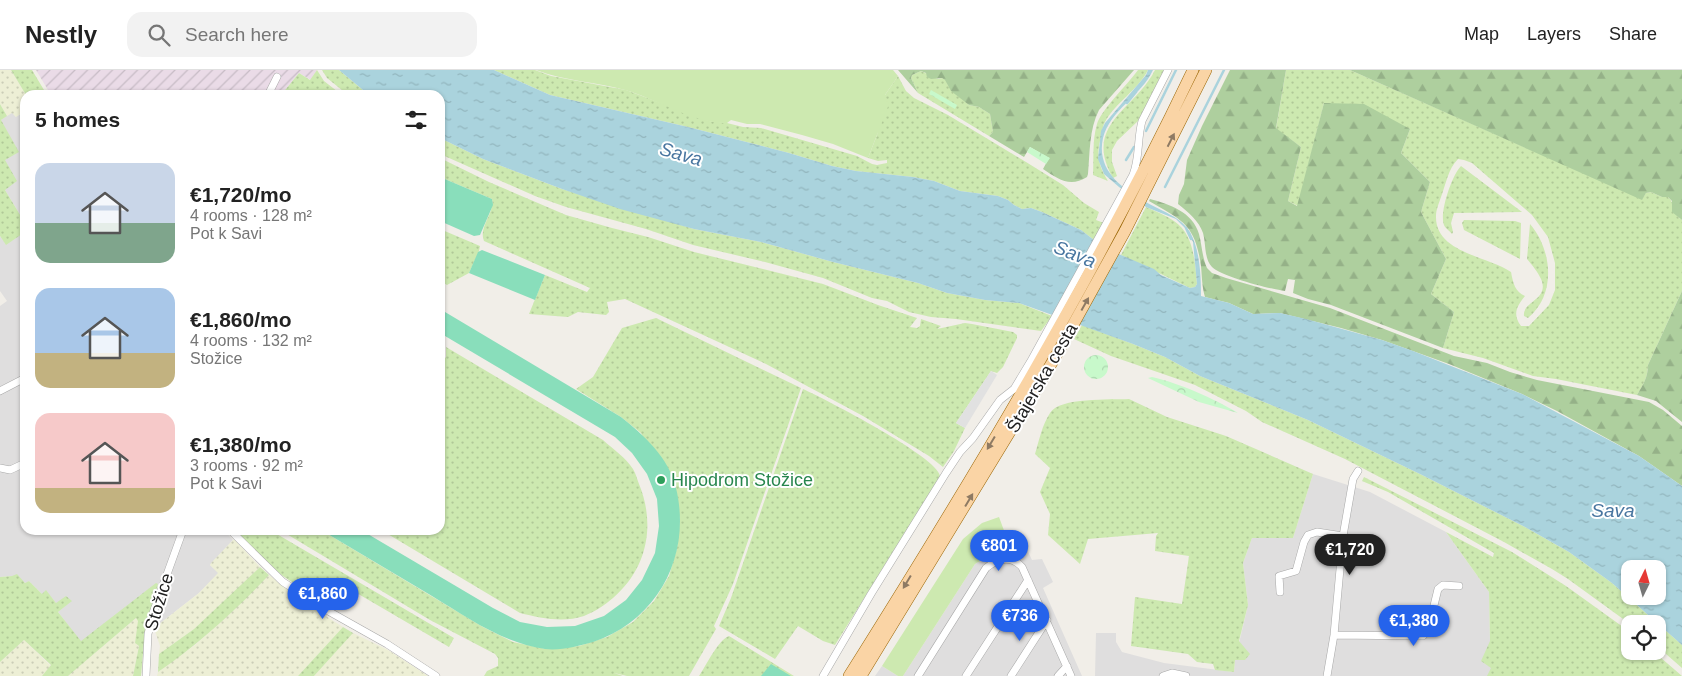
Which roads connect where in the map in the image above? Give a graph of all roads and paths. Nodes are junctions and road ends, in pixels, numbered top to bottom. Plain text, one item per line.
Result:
1 (1168, 70) edge
2 (1194, 70) edge
3 (1206, 70) edge
4 (277, 77) dead end
5 (270, 90) edge
6 (1140, 179) junction
7 (20, 381) edge
8 (1026, 387) junction
9 (0, 391) edge
10 (20, 465) edge
11 (0, 468) edge
12 (1358, 471) dead end
13 (181, 535) edge
14 (235, 535) edge
15 (1343, 536) junction
16 (1028, 580) junction
17 (1459, 586) dead end
18 (1280, 592) dead end
19 (1047, 620) junction
20 (1334, 635) junction
21 (1067, 666) junction
22 (146, 676) edge
23 (436, 676) edge
24 (823, 676) edge
25 (849, 676) edge
26 (861, 676) edge
27 (918, 676) edge
28 (966, 676) edge
29 (1011, 676) edge
30 (1058, 676) edge
31 (1071, 676) edge
32 (1164, 676) edge
33 (1186, 676) edge
34 (1328, 676) edge

1 - 6 street
2 - 6 main road, Štajerska cesta
6 -> 3 main road, Štajerska cesta
4 - 5 street
6 - 8 street
6 - 8 main road, Štajerska cesta
7 - 9 street
8 - 24 street
8 -> 25 main road, Štajerska cesta
26 -> 8 main road, Štajerska cesta
10 - 11 street
12 - 15 street
13 - 22 street, Stožice
14 - 23 street
15 - 18 street
15 - 20 street
16 - 19 street
16 - 27 street
16 - 28 street
17 - 20 street
19 - 21 street
19 - 29 street
20 - 34 street
21 - 30 street
21 - 31 street
32 - 33 street

